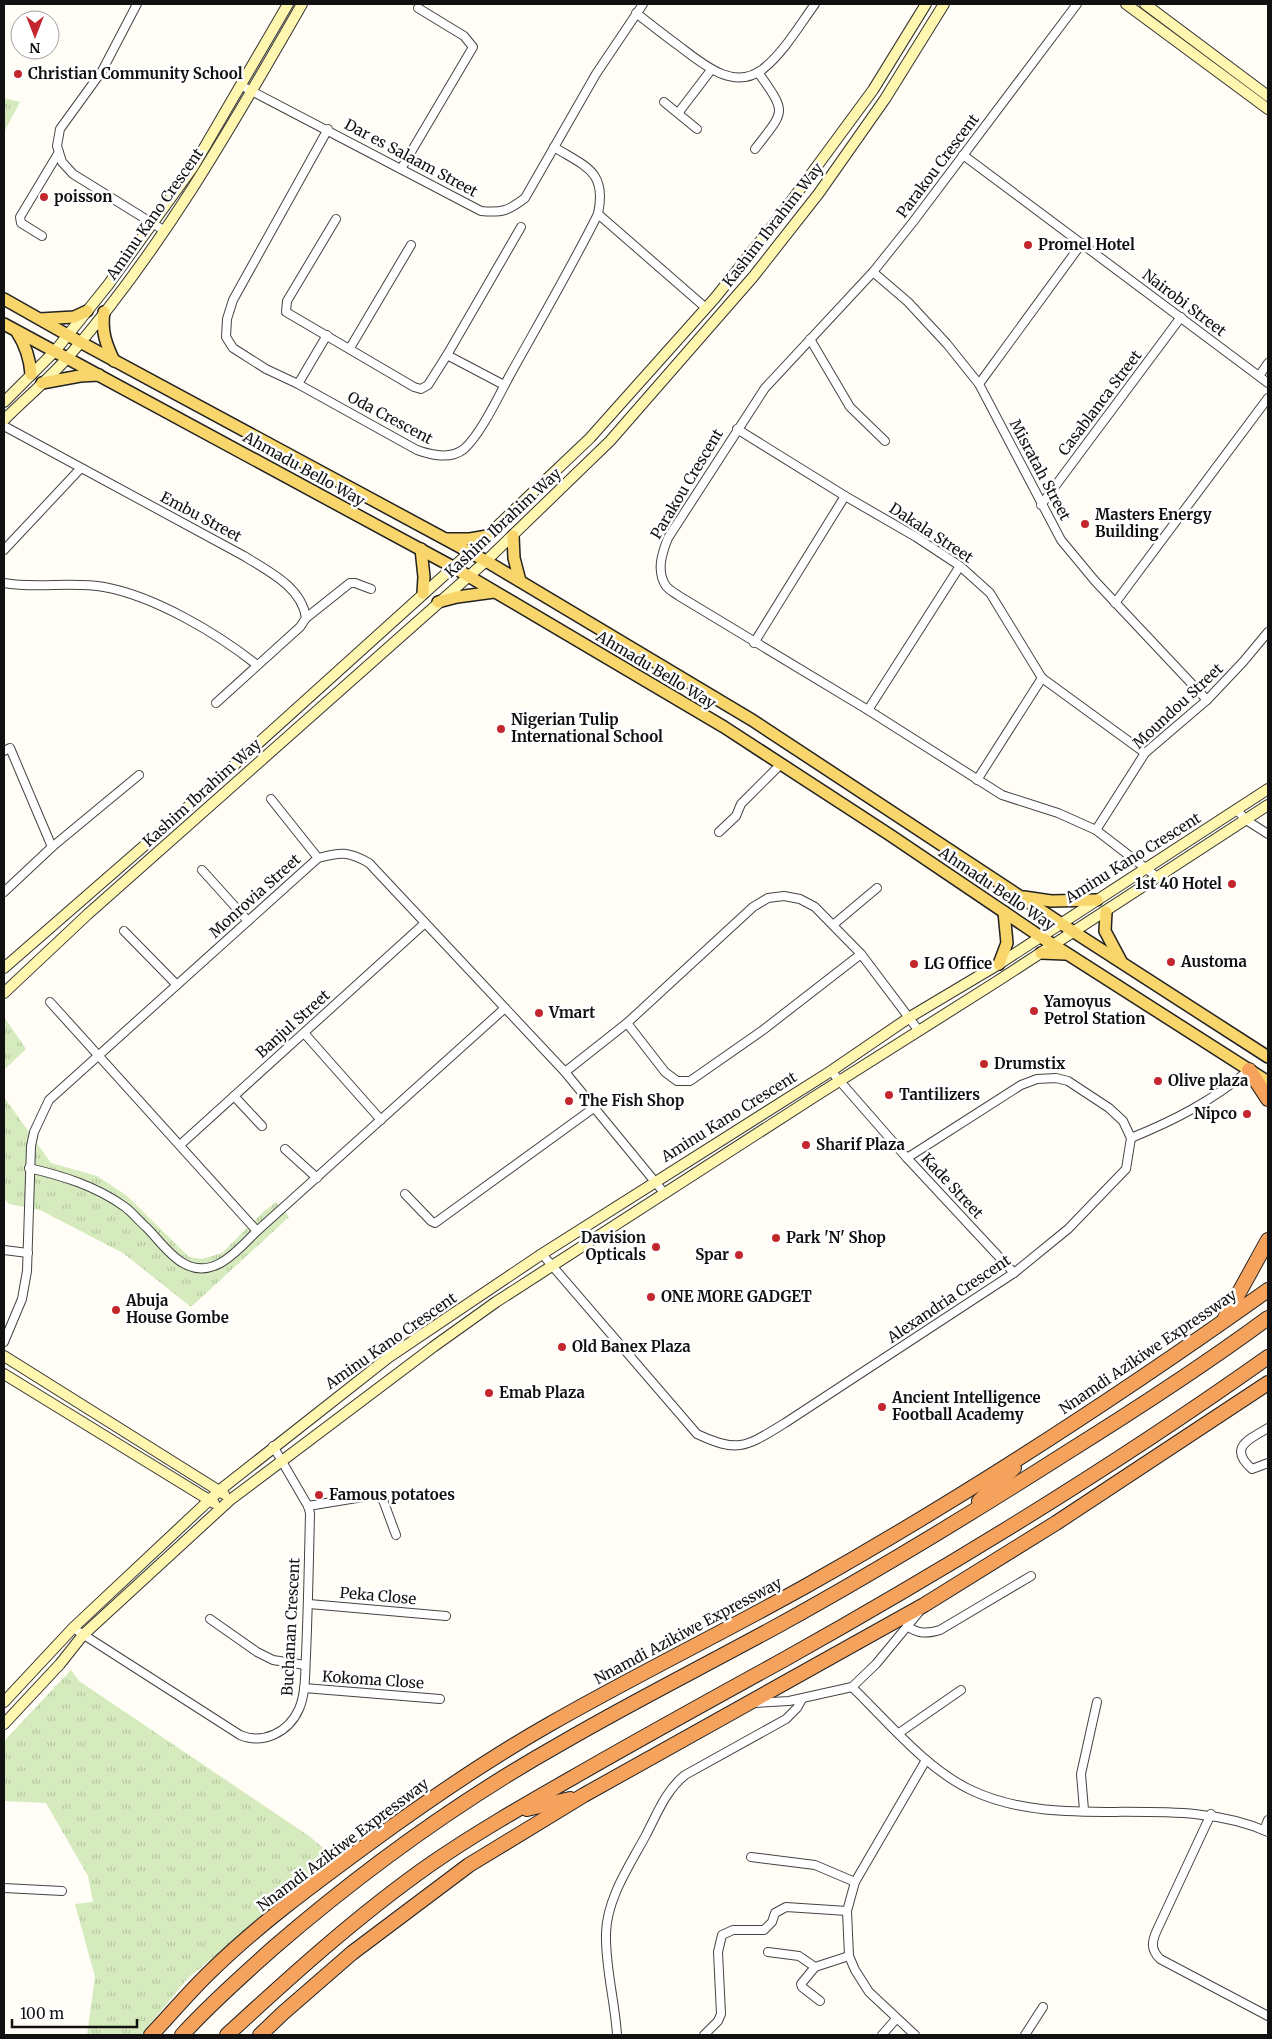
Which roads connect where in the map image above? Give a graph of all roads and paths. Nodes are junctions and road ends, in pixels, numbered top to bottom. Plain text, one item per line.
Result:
1 (137, 4) edge
2 (288, 4) edge
3 (302, 4) edge
4 (643, 4) edge
5 (815, 4) edge
6 (926, 4) edge
7 (944, 4) edge
8 (1078, 4) edge
9 (1126, 4) edge
10 (1145, 4) edge
11 (418, 8) dead end
12 (636, 14) junction
13 (711, 70) junction
14 (758, 72) junction
15 (242, 86) junction
16 (253, 91) junction
17 (1268, 96) edge
18 (664, 102) dead end
19 (1268, 110) edge
20 (679, 112) junction
21 (328, 129) junction
22 (697, 129) dead end
23 (554, 147) junction
24 (755, 149) dead end
25 (59, 152) junction
26 (963, 154) junction
27 (401, 169) junction
28 (598, 214) junction
29 (336, 219) dead end
30 (153, 224) junction
31 (521, 227) dead end
32 (165, 231) junction
33 (42, 236) dead end
34 (1082, 243) junction
35 (411, 245) dead end
36 (873, 272) junction
37 (4, 299) edge
38 (706, 308) junction
39 (87, 312) junction
40 (104, 312) junction
41 (1181, 317) junction
42 (39, 319) junction
43 (4, 324) edge
44 (16, 330) junction
45 (68, 335) junction
46 (327, 335) junction
47 (810, 339) junction
48 (80, 342) junction
49 (350, 348) junction
50 (55, 351) junction
51 (447, 355) junction
52 (68, 358) junction
53 (114, 361) junction
54 (1268, 364) edge
55 (32, 374) junction
56 (99, 375) junction
57 (1259, 376) junction
58 (42, 383) junction
59 (1268, 383) edge
60 (298, 384) junction
61 (979, 384) junction
62 (504, 385) junction
63 (1268, 398) edge
64 (4, 402) edge
65 (4, 420) edge
66 (4, 426) edge
67 (737, 429) junction
68 (885, 441) dead end
69 (80, 469) junction
70 (845, 496) junction
71 (1041, 505) junction
72 (487, 536) junction
73 (513, 536) junction
74 (444, 539) junction
75 (420, 549) junction
76 (4, 550) edge
77 (470, 552) junction
78 (486, 561) junction
79 (960, 566) junction
80 (452, 567) junction
81 (468, 576) junction
82 (520, 581) junction
83 (4, 582) edge
84 (371, 589) dead end
85 (494, 592) junction
86 (423, 593) junction
87 (438, 602) junction
88 (1116, 603) junction
89 (306, 618) junction
90 (1268, 632) edge
91 (754, 643) junction
92 (256, 665) junction
93 (1042, 678) junction
94 (1208, 700) junction
95 (216, 703) dead end
96 (868, 710) junction
97 (4, 750) edge
98 (1145, 753) junction
99 (781, 764) junction
100 (139, 775) dead end
101 (977, 780) junction
102 (1268, 789) edge
103 (271, 799) dead end
104 (1268, 805) edge
105 (1237, 810) junction
106 (1246, 820) junction
107 (1096, 830) junction
108 (719, 832) dead end
109 (1268, 834) edge
110 (52, 847) junction
111 (318, 858) junction
112 (1146, 867) junction
113 (202, 870) dead end
114 (1156, 877) junction
115 (877, 888) dead end
116 (4, 892) edge
117 (1021, 897) junction
118 (1096, 900) junction
119 (1004, 912) junction
120 (1106, 912) junction
121 (248, 921) junction
122 (425, 923) junction
123 (1060, 923) junction
124 (833, 925) junction
125 (124, 932) dead end
126 (1074, 932) junction
127 (1041, 937) junction
128 (1053, 945) junction
129 (1042, 953) junction
130 (861, 954) junction
131 (1068, 954) junction
132 (1121, 962) junction
133 (999, 964) junction
134 (4, 968) edge
135 (176, 985) junction
136 (4, 993) edge
137 (50, 1002) dead end
138 (505, 1008) junction
139 (910, 1017) junction
140 (627, 1022) junction
141 (919, 1031) junction
142 (304, 1033) junction
143 (98, 1055) junction
144 (1268, 1057) edge
145 (1249, 1070) junction
146 (831, 1071) junction
147 (565, 1072) junction
148 (840, 1081) junction
149 (1268, 1082) edge
150 (234, 1096) junction
151 (1268, 1099) edge
152 (595, 1107) junction
153 (381, 1120) junction
154 (262, 1126) dead end
155 (1131, 1138) junction
156 (180, 1145) junction
157 (285, 1149) dead end
158 (907, 1158) junction
159 (29, 1168) junction
160 (317, 1178) junction
161 (656, 1181) junction
162 (405, 1194) dead end
163 (664, 1194) junction
164 (257, 1231) junction
165 (1268, 1240) edge
166 (4, 1250) edge
167 (28, 1252) junction
168 (542, 1254) junction
169 (552, 1266) junction
170 (1014, 1273) junction
171 (1268, 1290) edge
172 (1268, 1318) edge
173 (1222, 1323) junction
174 (4, 1342) edge
175 (4, 1356) edge
176 (1268, 1357) edge
177 (4, 1374) edge
178 (1268, 1383) edge
179 (1268, 1428) edge
180 (274, 1446) junction
181 (1026, 1454) junction
182 (282, 1460) junction
183 (1268, 1463) edge
184 (1093, 1474) junction
185 (220, 1490) junction
186 (210, 1500) junction
187 (230, 1500) junction
188 (308, 1506) junction
189 (220, 1509) junction
190 (961, 1520) junction
191 (1056, 1523) junction
192 (396, 1535) dead end
193 (1031, 1576) dead end
194 (309, 1604) junction
195 (924, 1605) junction
196 (446, 1616) dead end
197 (210, 1620) dead end
198 (907, 1626) junction
199 (73, 1628) junction
200 (83, 1635) junction
201 (305, 1665) junction
202 (852, 1687) junction
203 (304, 1688) junction
204 (961, 1690) dead end
205 (440, 1698) dead end
206 (802, 1699) junction
207 (4, 1702) edge
208 (1097, 1702) dead end
209 (749, 1703) junction
210 (4, 1724) edge
211 (899, 1733) junction
212 (926, 1760) junction
213 (584, 1795) junction
214 (1084, 1810) junction
215 (510, 1814) junction
216 (1210, 1814) junction
217 (1268, 1820) edge
218 (1266, 1831) edge
219 (751, 1857) dead end
220 (855, 1882) junction
221 (4, 1888) edge
222 (62, 1891) dead end
223 (847, 1911) junction
224 (768, 1952) dead end
225 (849, 1956) junction
226 (816, 1967) junction
227 (820, 2000) dead end
228 (1043, 2007) dead end
229 (1268, 2016) edge
230 (896, 2019) junction
231 (151, 2035) edge
232 (182, 2035) edge
233 (227, 2035) edge
234 (260, 2035) edge
235 (617, 2035) edge
236 (704, 2035) edge
237 (882, 2035) edge
238 (915, 2035) edge
239 (1025, 2035) edge

1 - 25 street
2 - 15 main road, Aminu Kano Crescent
3 - 16 main road, Aminu Kano Crescent
4 - 12 street, Dar es Salaam Street
5 - 14 street
6 - 38 main road, Kashim Ibrahim Way
7 - 73 main road, Kashim Ibrahim Way
8 - 26 street, Parakou Crescent
9 - 19 main road
10 - 17 main road
11 - 27 street
12 - 13 street
12 - 23 street, Dar es Salaam Street
13 - 14 street
13 - 20 street
14 - 24 street
15 - 16 street, Dar es Salaam Street
15 - 30 main road, Aminu Kano Crescent
16 - 21 street, Dar es Salaam Street
16 - 32 main road, Aminu Kano Crescent
18 - 20 street
20 - 22 street
21 - 27 street, Dar es Salaam Street
21 - 60 street, Oda Crescent
23 - 27 street, Dar es Salaam Street
23 - 28 street, Oda Crescent
25 - 30 street
25 - 33 street
26 - 34 street, Nairobi Street
26 - 36 street, Parakou Crescent
28 - 38 street
28 - 62 street, Oda Crescent
29 - 46 street
30 - 32 street
30 - 39 main road, Aminu Kano Crescent
31 - 51 street
32 - 40 main road, Aminu Kano Crescent
34 - 41 street, Nairobi Street
34 - 61 street
35 - 49 street
36 - 47 street, Parakou Crescent
36 - 61 street, Misratah Street
37 - 42 main road, Ahmadu Bello Way
38 - 72 main road, Kashim Ibrahim Way
39 - 42 main road
39 - 45 main road, Aminu Kano Crescent
40 - 48 main road, Aminu Kano Crescent
40 - 53 main road
41 - 57 street, Nairobi Street
41 - 71 street, Casablanca Street
42 - 45 main road, Ahmadu Bello Way
43 - 44 main road, Ahmadu Bello Way
44 - 50 main road, Ahmadu Bello Way
44 - 55 main road
45 - 48 main road, Ahmadu Bello Way
45 - 50 main road, Aminu Kano Crescent
46 - 49 street
46 - 60 street
47 - 67 street, Parakou Crescent
47 - 68 street
48 - 52 main road, Aminu Kano Crescent
48 - 53 main road, Ahmadu Bello Way
49 - 51 street
50 - 52 main road, Ahmadu Bello Way
50 - 55 main road, Aminu Kano Crescent
51 - 62 street
52 - 56 main road, Ahmadu Bello Way
52 - 58 main road, Aminu Kano Crescent
53 - 74 main road, Ahmadu Bello Way
54 - 57 street
55 - 64 main road, Aminu Kano Crescent
56 - 58 main road
56 - 75 main road, Ahmadu Bello Way
57 - 59 street, Nairobi Street
58 - 65 main road, Aminu Kano Crescent
60 - 62 street, Oda Crescent
61 - 71 street, Misratah Street
63 - 88 street
66 - 69 street, Embu Street
67 - 70 street, Dakala Street
67 - 91 street, Parakou Crescent
69 - 76 street
69 - 89 street, Embu Street
70 - 79 street, Dakala Street
70 - 91 street
71 - 88 street, Misratah Street
72 - 74 main road
72 - 77 main road, Kashim Ibrahim Way
73 - 78 main road, Kashim Ibrahim Way
73 - 82 main road
74 - 77 main road, Ahmadu Bello Way
75 - 80 main road, Ahmadu Bello Way
75 - 86 main road
77 - 78 main road, Ahmadu Bello Way
77 - 80 main road, Kashim Ibrahim Way
78 - 81 main road, Kashim Ibrahim Way
78 - 82 main road, Ahmadu Bello Way
79 - 93 street, Dakala Street
79 - 96 street
80 - 81 main road, Ahmadu Bello Way
80 - 86 main road, Kashim Ibrahim Way
81 - 85 main road, Ahmadu Bello Way
81 - 87 main road, Kashim Ibrahim Way
82 - 117 main road, Ahmadu Bello Way
83 - 92 street
84 - 89 street
85 - 87 main road
85 - 99 main road, Ahmadu Bello Way
86 - 134 main road, Kashim Ibrahim Way
87 - 136 main road, Kashim Ibrahim Way
88 - 94 street, Misratah Street
89 - 92 street
90 - 94 street, Moundou Street
91 - 96 street, Parakou Crescent
92 - 95 street
93 - 98 street, Dakala Street
93 - 101 street
94 - 98 street, Moundou Street
96 - 101 street, Parakou Crescent
97 - 110 street
98 - 107 street, Moundou Street
99 - 108 street
99 - 119 main road, Ahmadu Bello Way
100 - 110 street
101 - 107 street, Parakou Crescent
102 - 105 main road, Aminu Kano Crescent
103 - 111 street
104 - 106 main road, Aminu Kano Crescent
105 - 106 street
105 - 112 main road, Aminu Kano Crescent
106 - 109 street
106 - 114 main road, Aminu Kano Crescent
107 - 112 street, Parakou Crescent
110 - 116 street
111 - 121 street, Monrovia Street
111 - 122 street, Monrovia Street
112 - 114 street, Parakou Crescent
112 - 118 main road, Aminu Kano Crescent
113 - 121 street
114 - 120 main road, Aminu Kano Crescent
115 - 124 street
117 - 118 main road
117 - 123 main road, Ahmadu Bello Way
118 - 123 main road, Aminu Kano Crescent
119 - 127 main road, Ahmadu Bello Way
119 - 133 main road
120 - 126 main road, Aminu Kano Crescent
120 - 132 main road
121 - 135 street, Monrovia Street
122 - 138 street, Monrovia Street
122 - 142 street, Banjul Street
123 - 126 main road, Ahmadu Bello Way
123 - 127 main road, Aminu Kano Crescent
124 - 130 street
124 - 140 street
125 - 135 street
126 - 128 main road, Aminu Kano Crescent
126 - 132 main road, Ahmadu Bello Way
127 - 128 main road, Ahmadu Bello Way
127 - 133 main road, Aminu Kano Crescent
128 - 129 main road, Aminu Kano Crescent
128 - 131 main road, Ahmadu Bello Way
129 - 131 main road
129 - 141 main road, Aminu Kano Crescent
130 - 139 street
130 - 140 street
131 - 145 main road, Ahmadu Bello Way
132 - 144 main road, Ahmadu Bello Way
133 - 139 main road, Aminu Kano Crescent
135 - 143 street, Monrovia Street
137 - 143 street
138 - 147 street, Monrovia Street
138 - 153 street
139 - 141 street
139 - 146 main road, Aminu Kano Crescent
140 - 147 street
141 - 148 main road, Aminu Kano Crescent
142 - 150 street, Banjul Street
142 - 153 street
143 - 156 street
143 - 159 street, Monrovia Street
145 - 149 main road, Ahmadu Bello Way
145 - 151 highway
145 - 155 street
146 - 148 street, Kade Street
146 - 161 main road, Aminu Kano Crescent
147 - 152 street, Monrovia Street
148 - 158 street, Kade Street
148 - 163 main road, Aminu Kano Crescent
150 - 154 street
150 - 156 street, Banjul Street
152 - 161 street, Monrovia Street
152 - 162 street
153 - 160 street
155 - 158 street
155 - 170 street, Alexandria Crescent
156 - 164 street
157 - 160 street
158 - 170 street, Kade Street
159 - 164 street
159 - 167 street, Monrovia Street
160 - 164 street
161 - 163 street, Monrovia Street
161 - 168 main road, Aminu Kano Crescent
163 - 169 main road, Aminu Kano Crescent
165 - 173 highway
166 - 167 street
167 - 174 street, Monrovia Street
168 - 169 street, Alexandria Crescent
168 - 180 main road, Aminu Kano Crescent
169 - 170 street, Alexandria Crescent
169 - 182 main road, Aminu Kano Crescent
171 - 173 highway, Nnamdi Azikiwe Expressway
172 - 190 highway
173 - 181 highway, Nnamdi Azikiwe Expressway
175 - 185 main road
176 - 184 highway
177 - 186 main road
178 - 191 highway
179 - 183 street
180 - 182 street, Buchanan Crescent
180 - 185 main road, Aminu Kano Crescent
181 - 190 highway
181 - 231 highway, Nnamdi Azikiwe Expressway
182 - 187 main road, Aminu Kano Crescent
182 - 188 street, Buchanan Crescent
184 - 191 highway
184 - 215 highway
185 - 186 main road, Aminu Kano Crescent
185 - 187 main road
186 - 189 main road
186 - 199 main road, Aminu Kano Crescent
187 - 189 main road, Aminu Kano Crescent
188 - 192 street
188 - 194 street, Buchanan Crescent
189 - 200 main road, Aminu Kano Crescent
190 - 232 highway
191 - 195 highway
193 - 198 street
194 - 196 street, Peka Close
194 - 201 street, Buchanan Crescent
195 - 198 street
195 - 209 highway
197 - 201 street
198 - 202 street
199 - 200 street, Buchanan Crescent
199 - 207 main road, Aminu Kano Crescent
200 - 203 street, Buchanan Crescent
200 - 210 main road, Aminu Kano Crescent
201 - 203 street, Buchanan Crescent
202 - 206 street
202 - 211 street
203 - 205 street, Kokoma Close
204 - 211 street
206 - 209 street
206 - 235 street
208 - 214 street
209 - 213 highway
211 - 212 street
212 - 214 street
212 - 220 street
213 - 215 highway
213 - 234 highway
214 - 216 street
215 - 233 highway
216 - 218 street
216 - 229 street
217 - 218 street
219 - 220 street
220 - 223 street
221 - 222 street
223 - 225 street
223 - 236 street
224 - 226 street
225 - 226 street
225 - 230 street
226 - 227 street
228 - 239 street
230 - 237 street
230 - 238 street

